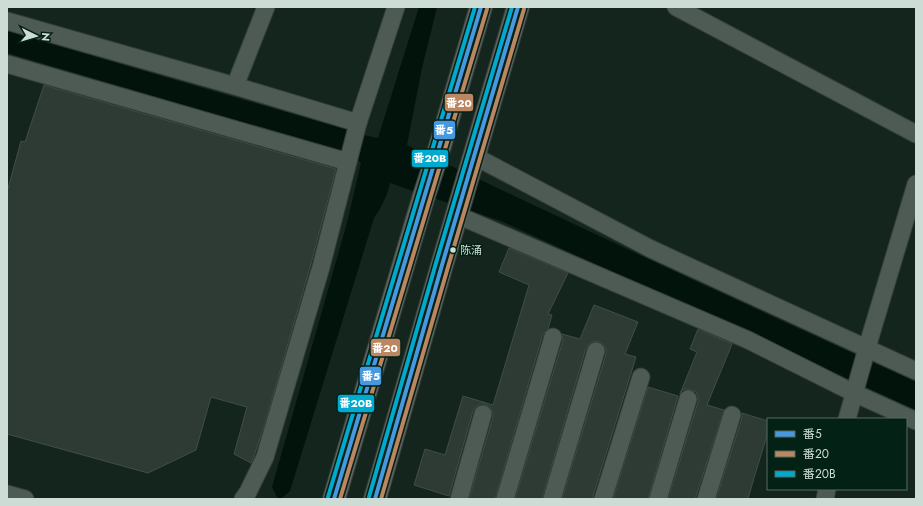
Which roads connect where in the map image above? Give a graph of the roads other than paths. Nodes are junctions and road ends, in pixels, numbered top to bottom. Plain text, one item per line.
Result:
1 (266, 7) edge
2 (396, 7) edge
3 (481, 7) edge
4 (518, 7) edge
5 (676, 7) edge
6 (7, 21) edge
7 (7, 64) edge
8 (235, 86) junction
9 (358, 126) junction
10 (916, 134) edge
11 (349, 159) junction
12 (473, 160) junction
13 (916, 184) edge
14 (457, 213) junction
15 (553, 337) dead end
16 (596, 351) dead end
17 (866, 352) junction
18 (916, 371) edge
19 (641, 377) dead end
20 (855, 390) junction
21 (688, 400) dead end
22 (483, 414) dead end
23 (732, 415) dead end
24 (847, 418) edge
25 (916, 421) edge
26 (7, 494) edge
27 (25, 499) edge
28 (242, 499) edge
29 (334, 499) edge
30 (375, 499) edge
31 (459, 499) edge
32 (505, 499) edge
33 (552, 499) edge
34 (603, 499) edge
35 (658, 499) edge
36 (706, 499) edge

1 - 8 street
2 - 9 street
3 - 29 highway
4 - 12 highway
5 - 10 street
6 - 8 street
7 - 11 street
8 - 9 street
9 - 11 street
11 - 28 street
12 - 14 highway
12 - 17 street
13 - 17 street
14 - 20 street
14 - 30 highway
15 - 32 street
16 - 33 street
17 - 18 street
17 - 20 street
19 - 34 street
20 - 24 street
20 - 25 street
21 - 35 street
22 - 31 street
23 - 36 street
26 - 27 street

